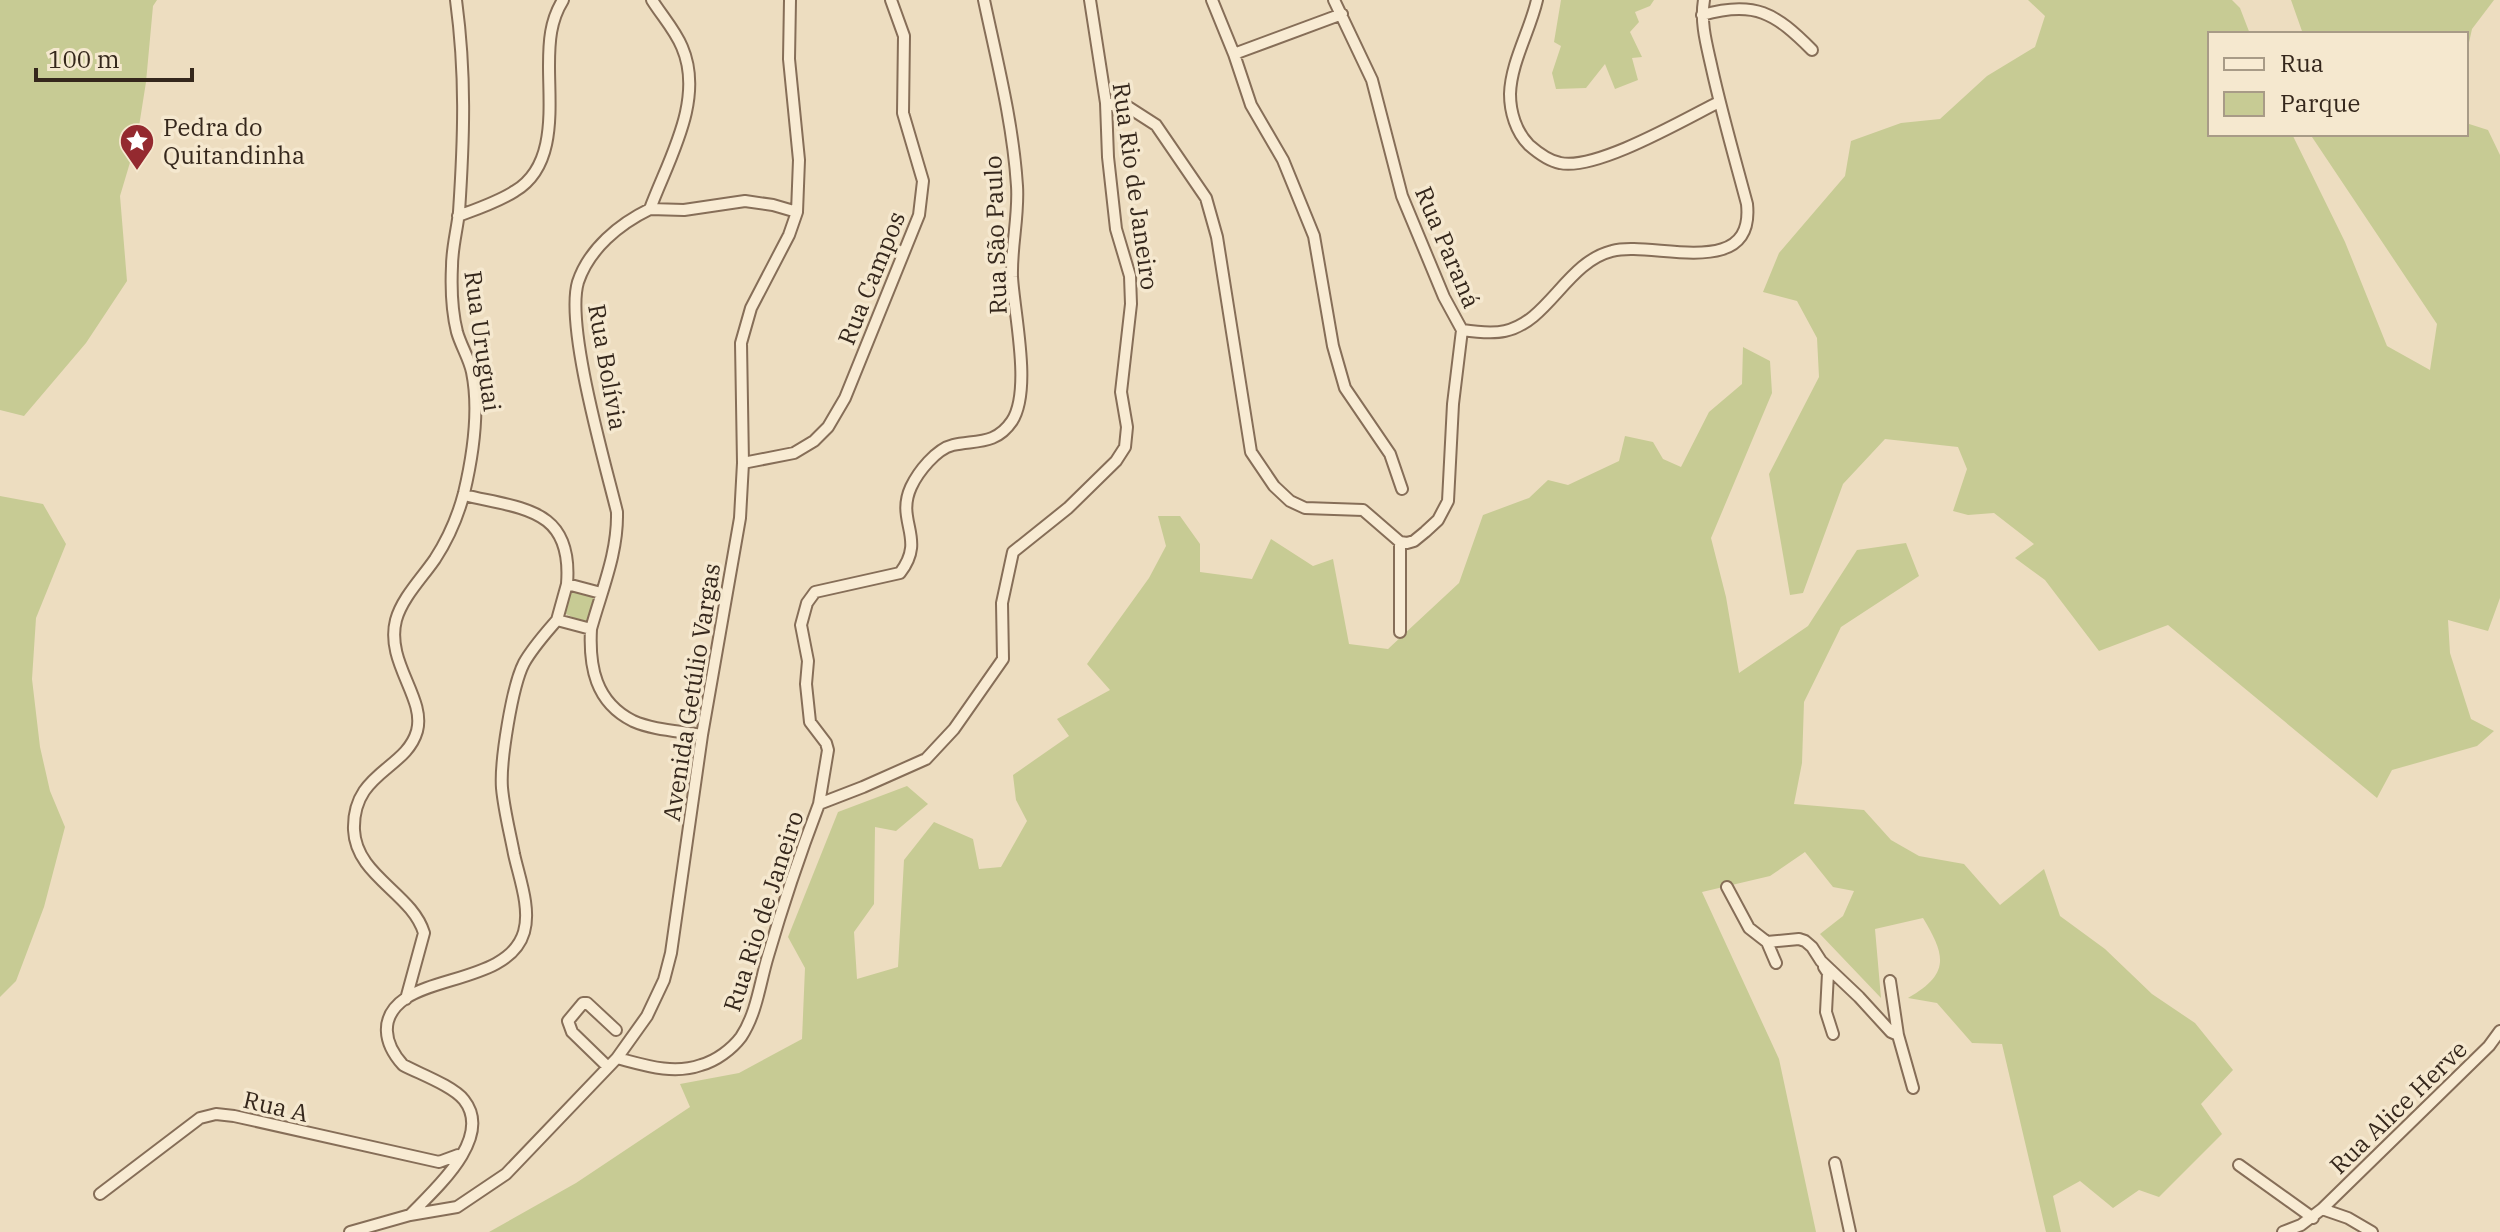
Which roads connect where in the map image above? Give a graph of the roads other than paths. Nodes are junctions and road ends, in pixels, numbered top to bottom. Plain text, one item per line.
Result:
1 (456, 0) edge
2 (563, 0) edge
3 (652, 0) edge
4 (790, 0) edge
5 (891, 0) edge
6 (984, 0) edge
7 (1090, 0) edge
8 (1212, 0) edge
9 (1334, 0) edge
10 (1537, 0) edge
11 (1704, 0) edge
12 (1342, 14) junction
13 (1702, 15) junction
14 (1812, 50) dead end
15 (1234, 54) junction
16 (1719, 102) junction
17 (1106, 103) junction
18 (650, 209) junction
19 (797, 212) junction
20 (458, 216) junction
21 (1462, 330) junction
22 (743, 463) junction
23 (1402, 489) dead end
24 (464, 495) junction
25 (1400, 542) junction
26 (567, 584) junction
27 (601, 593) junction
28 (557, 620) junction
29 (591, 629) junction
30 (1400, 632) dead end
31 (702, 735) junction
32 (819, 804) junction
33 (1727, 887) dead end
34 (1767, 942) junction
35 (1821, 961) junction
36 (1776, 963) dead end
37 (1890, 981) dead end
38 (406, 999) junction
39 (616, 1030) dead end
40 (2500, 1031) edge
41 (1833, 1034) dead end
42 (1898, 1035) junction
43 (617, 1058) junction
44 (608, 1067) junction
45 (1913, 1088) dead end
46 (464, 1153) junction
47 (1835, 1163) dead end
48 (2239, 1165) dead end
49 (100, 1194) dead end
50 (2322, 1209) junction
51 (410, 1215) junction
52 (2313, 1218) junction
53 (350, 1232) edge
54 (1850, 1232) edge
55 (2283, 1232) edge
56 (2372, 1232) edge

1 - 20 street, Rua Uruguai
2 - 20 street
3 - 18 street
4 - 19 street, Avenida Getúlio Vargas
5 - 22 street, Rua Campos
6 - 32 street, Rua São Paulo
7 - 17 street, Rua Rio de Janeiro
8 - 15 street
9 - 12 street, Rua Paraná
10 - 16 street
11 - 13 street
12 - 15 street
12 - 21 street, Rua Paraná
13 - 14 street
13 - 16 street
15 - 23 street
16 - 21 street
17 - 25 street
17 - 32 street, Rua Rio de Janeiro
18 - 19 street
18 - 27 street, Rua Bolívia
19 - 22 street, Avenida Getúlio Vargas
20 - 24 street, Rua Uruguai
21 - 25 street, Rua Paraná
22 - 31 street, Avenida Getúlio Vargas
24 - 26 street
24 - 38 street, Rua Uruguai
25 - 30 street
26 - 27 street
26 - 28 street
27 - 29 street, Rua Bolívia
28 - 29 street
28 - 38 street
29 - 31 street, Rua Bolívia
31 - 43 street, Avenida Getúlio Vargas
32 - 43 street, Rua Rio de Janeiro
33 - 34 street
34 - 35 street
34 - 36 street
35 - 41 street
35 - 42 street
37 - 42 street
38 - 46 street
39 - 44 street
40 - 50 street, Rua Alice Herve
42 - 45 street
43 - 44 street, Avenida Getúlio Vargas
44 - 51 street, Avenida Getúlio Vargas
46 - 49 street, Rua A
46 - 51 street
47 - 54 street
48 - 52 street
50 - 52 street, Rua Alice Herve
50 - 56 street
51 - 53 street, Avenida Getúlio Vargas
52 - 55 street, Rua Alice Herve

